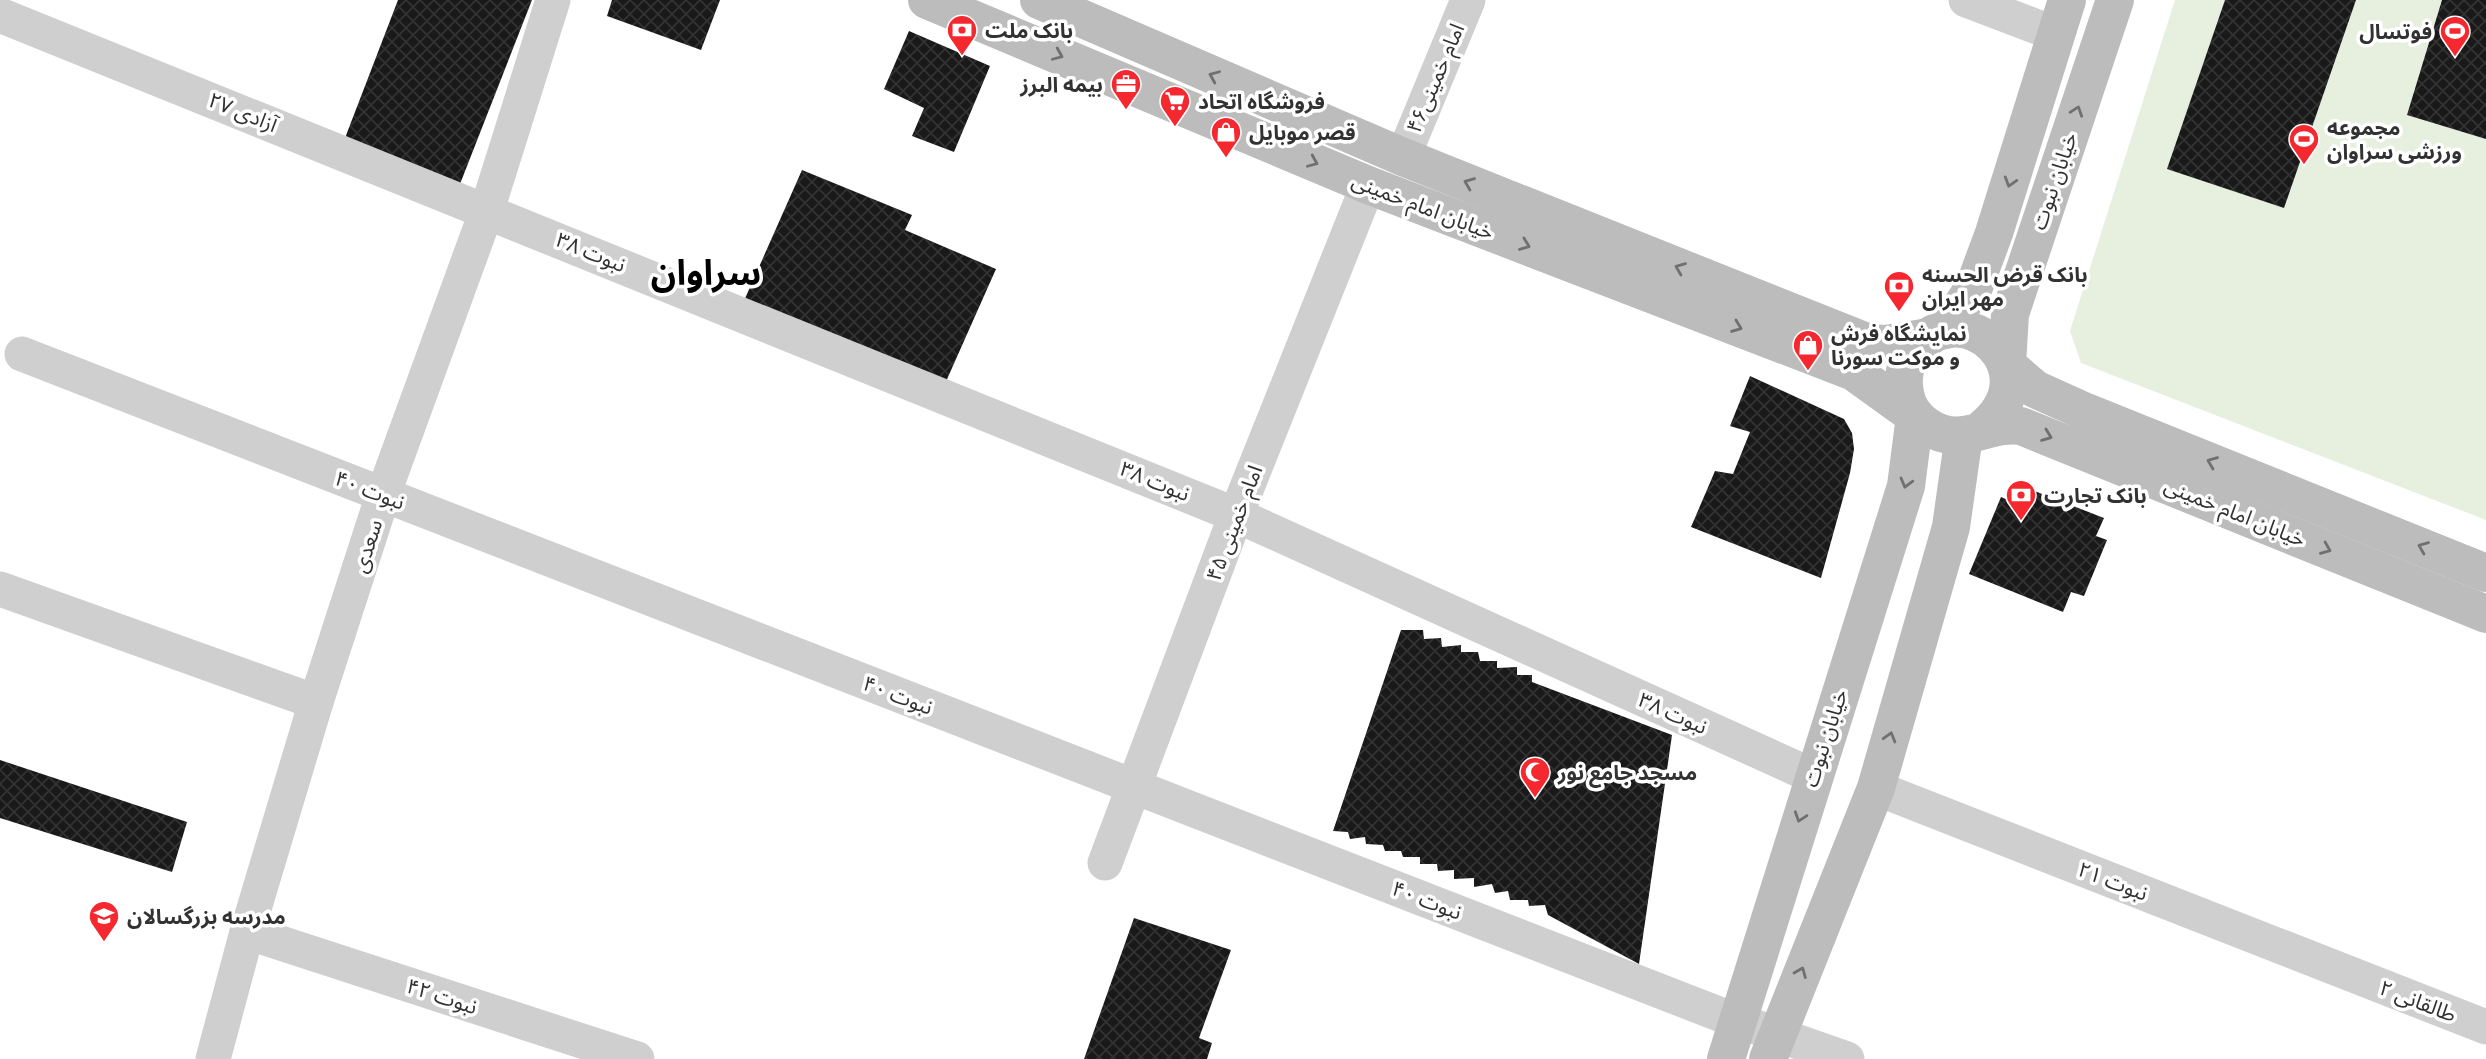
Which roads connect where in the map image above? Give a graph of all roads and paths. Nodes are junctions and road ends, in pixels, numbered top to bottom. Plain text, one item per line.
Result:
1 (553, 0) edge
2 (927, 0) edge
3 (1039, 0) edge
4 (1468, 0) edge
5 (1966, 0) edge
6 (2115, 0) edge
7 (0, 15) edge
8 (2062, 17) edge
9 (1403, 157) junction
10 (1368, 185) junction
11 (487, 210) junction
12 (1938, 333) junction
13 (22, 354) dead end
14 (2007, 365) junction
15 (1915, 416) junction
16 (1973, 432) junction
17 (383, 495) junction
18 (1236, 514) junction
19 (2486, 573) edge
20 (0, 589) edge
21 (2486, 614) edge
22 (316, 702) junction
23 (1813, 776) junction
24 (1134, 786) junction
25 (1876, 788) junction
26 (1105, 863) dead end
27 (247, 932) junction
28 (2350, 974) joint
29 (1737, 1021) junction
30 (2486, 1027) edge
31 (1771, 1047) edge
32 (213, 1059) edge
33 (637, 1059) edge
34 (1726, 1059) edge
35 (1847, 1059) edge

1 - 11 street, سعدی
2 -> 10 main road, خیابان امام خمینی
9 -> 3 main road, خیابان امام خمینی
4 - 9 street, امام خمینی۴۶
5 - 8 street
14 -> 6 main road, خیابان نبوت
7 - 11 street, آزادی ۲۷
8 -> 12 main road, خیابان نبوت
12 -> 9 main road, خیابان امام خمینی
10 -> 15 main road, خیابان امام خمینی
10 - 18 street, امام خمینی ۴۵
11 - 17 street, سعدی
11 - 18 street, نبوت ۳۸
12 - 14 main road
12 - 15 main road
13 - 17 street, نبوت ۴۰
14 - 16 main road
19 -> 14 main road, خیابان امام خمینی
15 - 16 main road
15 -> 23 main road, خیابان نبوت
16 -> 21 main road, خیابان امام خمینی
25 -> 16 main road
17 - 22 street, سعدی
17 - 24 street, نبوت ۴۰
18 - 23 street, نبوت ۳۸
18 - 24 street, امام خمینی ۴۵
20 - 22 street
22 - 27 street, سعدی
23 -> 29 main road, خیابان نبوت
24 - 26 street, امام خمینی ۴۵
24 - 29 street, نبوت ۴۰
25 - 28 street, نبوت ۲۱
31 -> 25 main road
27 - 32 street, سعدی
27 - 33 street, نبوت ۴۲
28 - 30 street, طالقانی ۲
29 - 31 street, نبوت ۴۰
29 - 34 main road, خیابان نبوت
31 - 35 street, نبوت ۴۰

